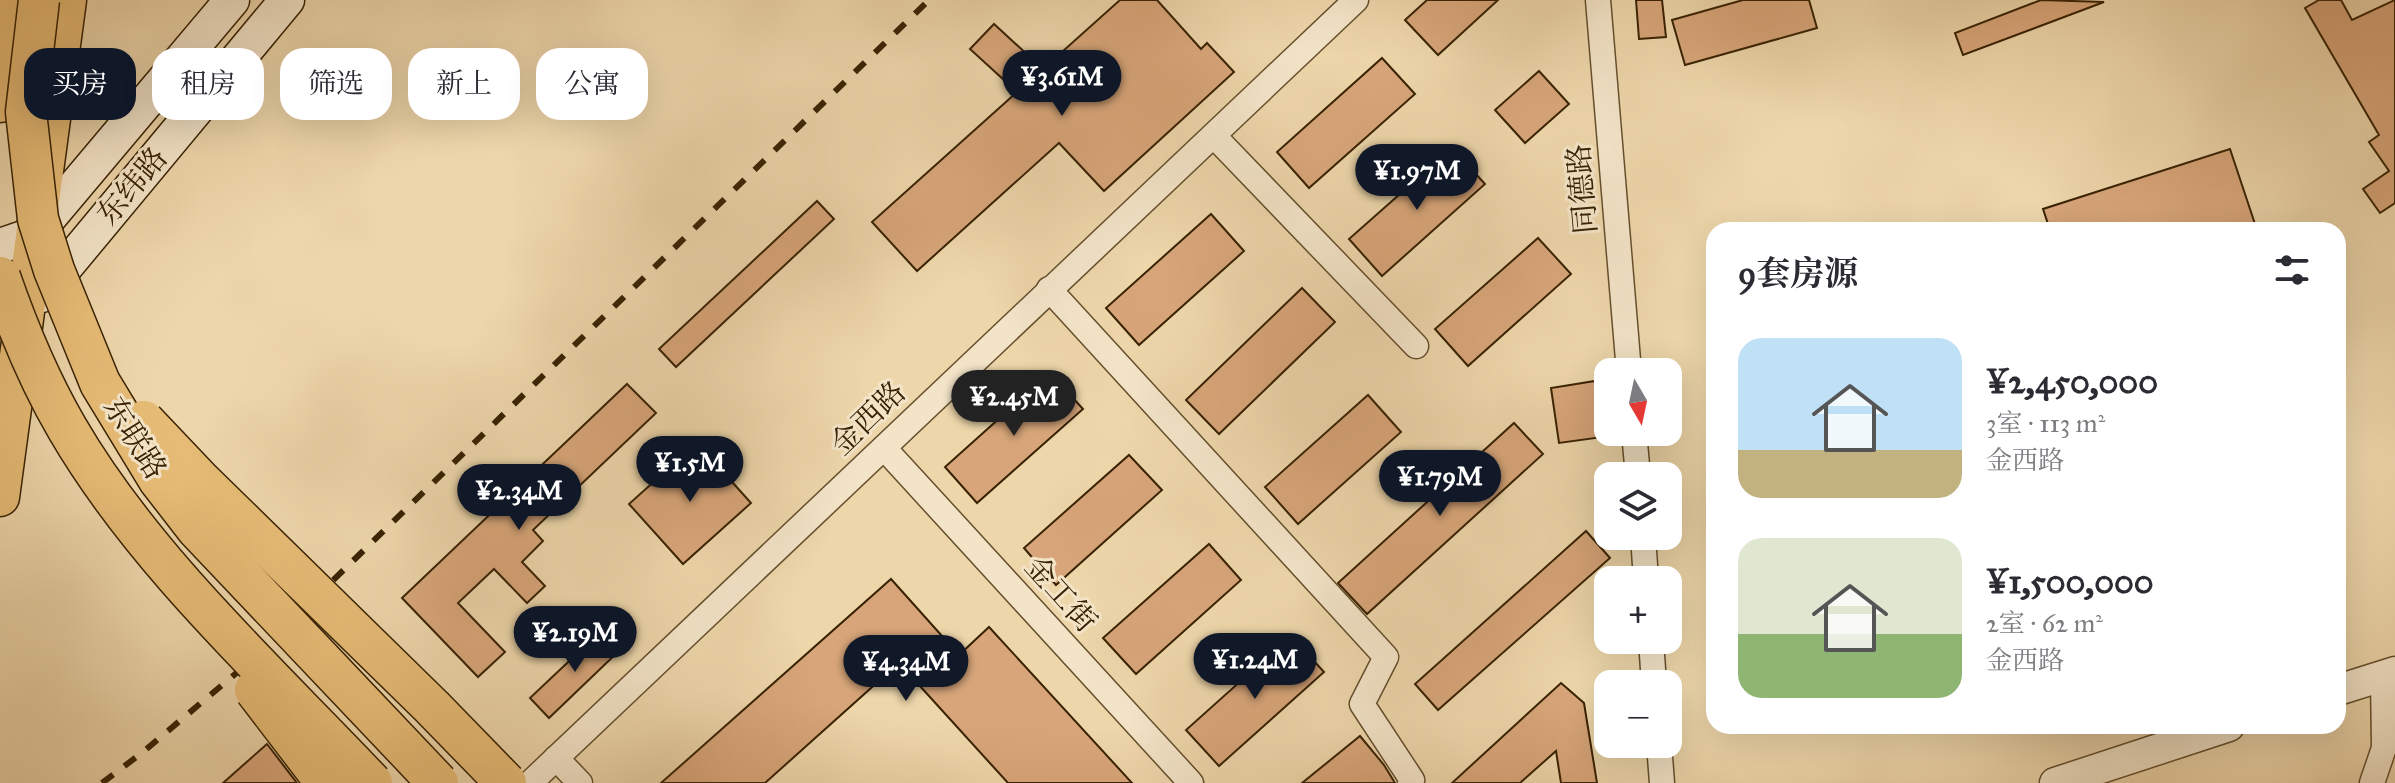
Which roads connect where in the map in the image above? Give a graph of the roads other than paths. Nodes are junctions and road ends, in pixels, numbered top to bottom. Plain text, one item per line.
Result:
1 (14, 0) edge
2 (39, 0) edge
3 (67, 0) edge
4 (232, 0) edge
5 (287, 0) edge
6 (1356, 0) edge
7 (1598, 0) edge
8 (0, 102) edge
9 (1214, 136) junction
10 (35, 234) junction
11 (0, 246) edge
12 (0, 277) edge
13 (1049, 289) junction
14 (12, 312) edge
15 (77, 329) junction
16 (1416, 346) dead end
17 (1628, 358) edge
18 (5, 426) edge
19 (884, 448) junction
20 (0, 497) edge
21 (149, 545) junction
22 (2389, 674) edge
23 (2346, 687) edge
24 (2205, 734) edge
25 (556, 758) junction
26 (1660, 758) edge
27 (326, 783) edge
28 (372, 783) edge
29 (438, 783) edge
30 (506, 783) edge
31 (530, 783) edge
32 (580, 783) edge
33 (1191, 783) edge
34 (1410, 783) edge
35 (1662, 783) edge
36 (2055, 783) edge
37 (2372, 783) edge

1 - 8 highway
2 - 15 highway, 东联路, bridge
3 - 10 main road
4 - 10 main road, 东纬路
5 - 14 main road, 东纬路
6 - 9 street, 金西路
7 - 17 street, 同德路
9 - 13 street, 金西路
9 - 16 street
10 - 11 main road
10 - 14 main road
12 - 21 highway, 东联路, bridge
13 - 19 street, 金西路
13 - 34 street
14 - 18 main road
15 - 29 highway, 东联路, bridge
15 - 30 highway, bridge
18 - 20 main road
19 - 25 street, 金西路
19 - 33 street, 金工街
21 - 27 highway, bridge
21 - 28 highway, 东联路, bridge
22 - 23 street
22 - 37 street
24 - 36 street
25 - 31 street, 金西路
25 - 32 street
26 - 35 street

